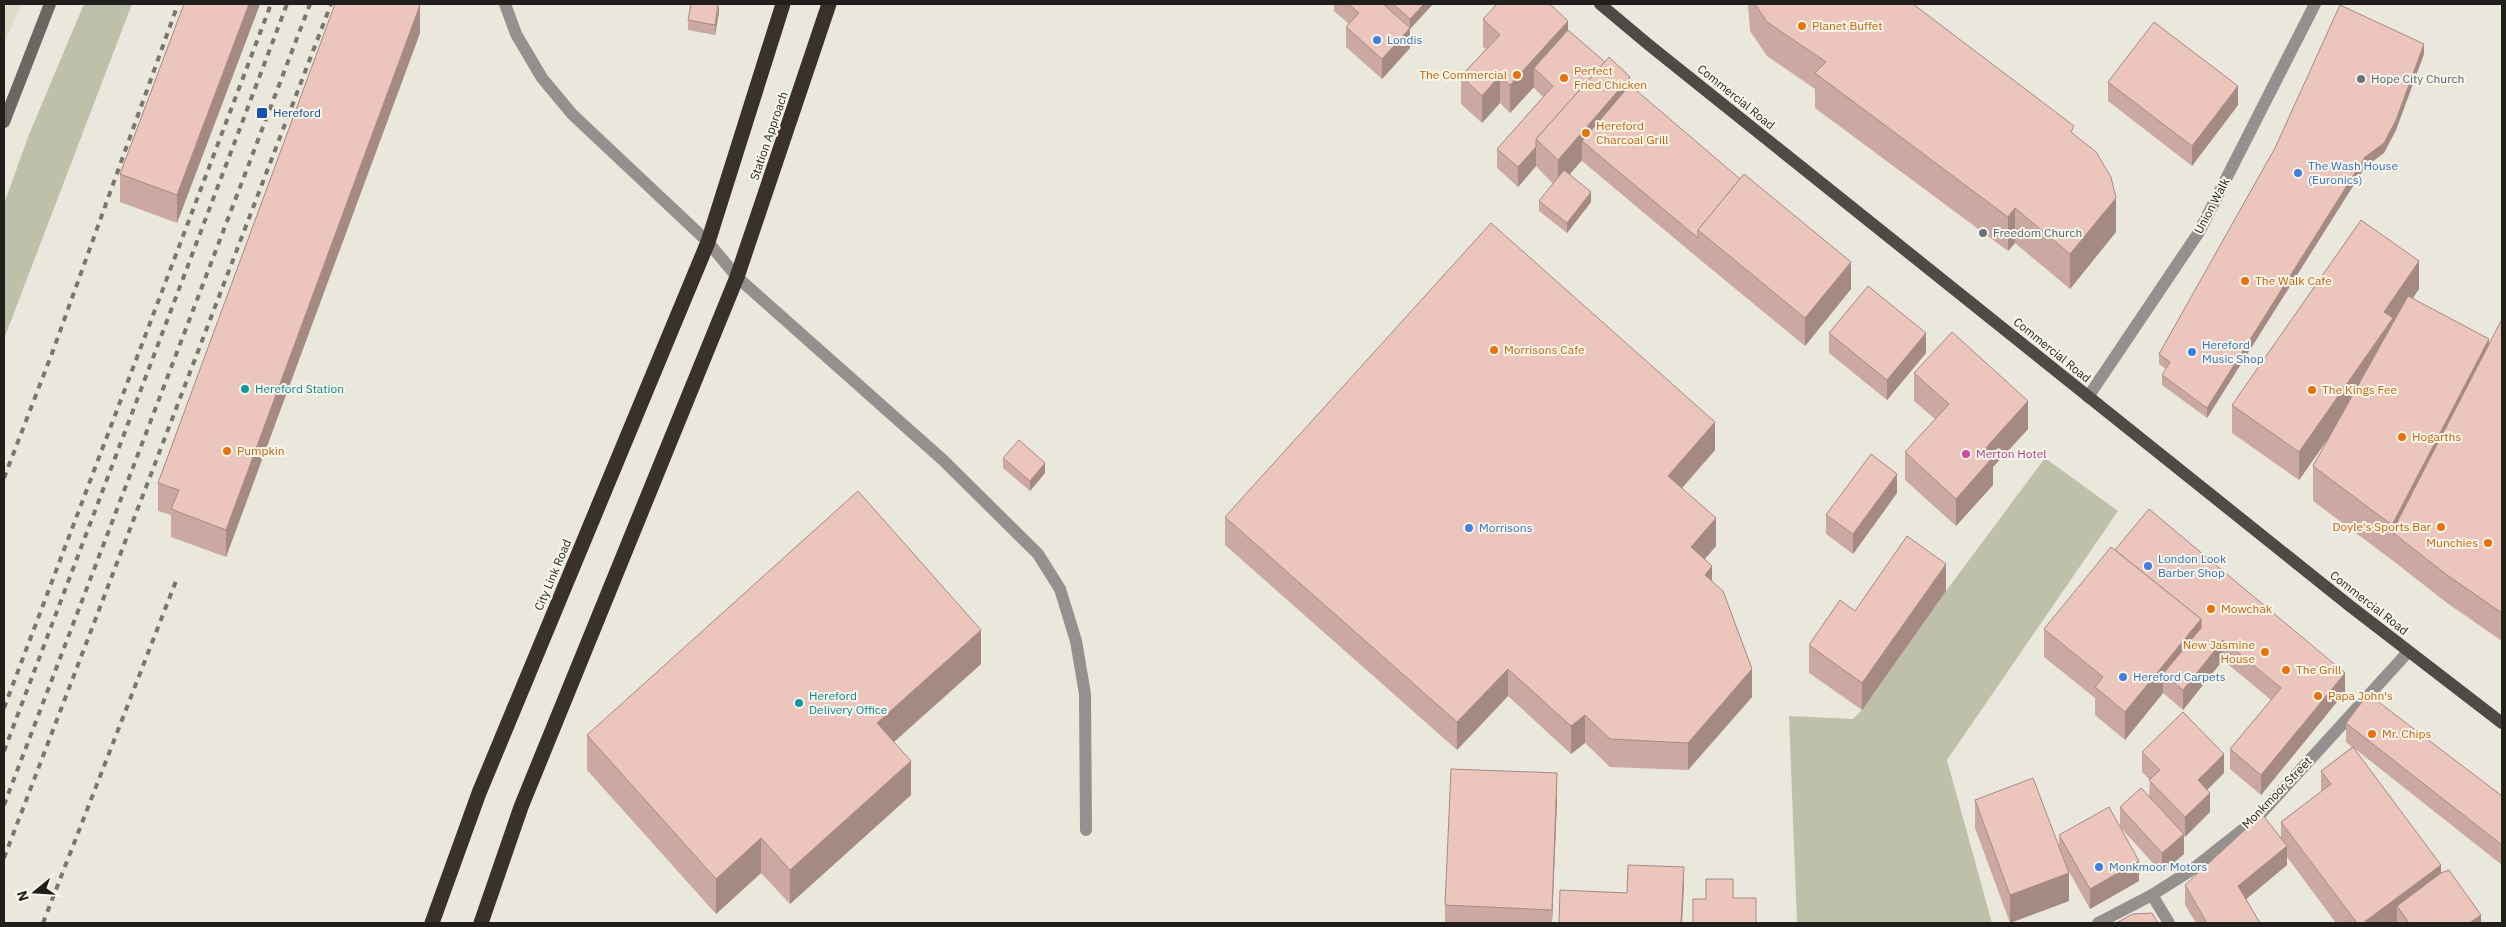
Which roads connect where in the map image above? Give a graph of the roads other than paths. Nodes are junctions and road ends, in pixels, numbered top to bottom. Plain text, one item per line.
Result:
1 (50, 4) edge
2 (505, 4) edge
3 (783, 4) edge
4 (829, 4) edge
5 (1600, 4) edge
6 (2315, 4) edge
7 (4, 122) edge
8 (708, 242) junction
9 (737, 277) junction
10 (2088, 397) junction
11 (2408, 652) junction
12 (2490, 715) junction
13 (2502, 723) edge
14 (2502, 728) edge
15 (1086, 830) dead end
16 (2152, 895) junction
17 (432, 923) edge
18 (481, 923) edge
19 (2098, 923) edge
20 (2169, 923) edge

1 - 7 street
2 - 8 street
3 - 8 highway, Station Approach
4 - 9 highway, Station Approach
5 - 10 main road, Commercial Road
6 - 10 street, Union Walk
8 - 9 street
8 - 17 highway, City Link Road
9 - 15 street
9 - 18 highway
10 - 11 main road, Commercial Road
11 - 12 main road, Commercial Road
11 - 16 street, Monkmoor Street
12 - 13 main road, Commercial Road
12 - 14 main road, Commercial Road
16 - 19 street, Monkmoor Street
16 - 20 street

